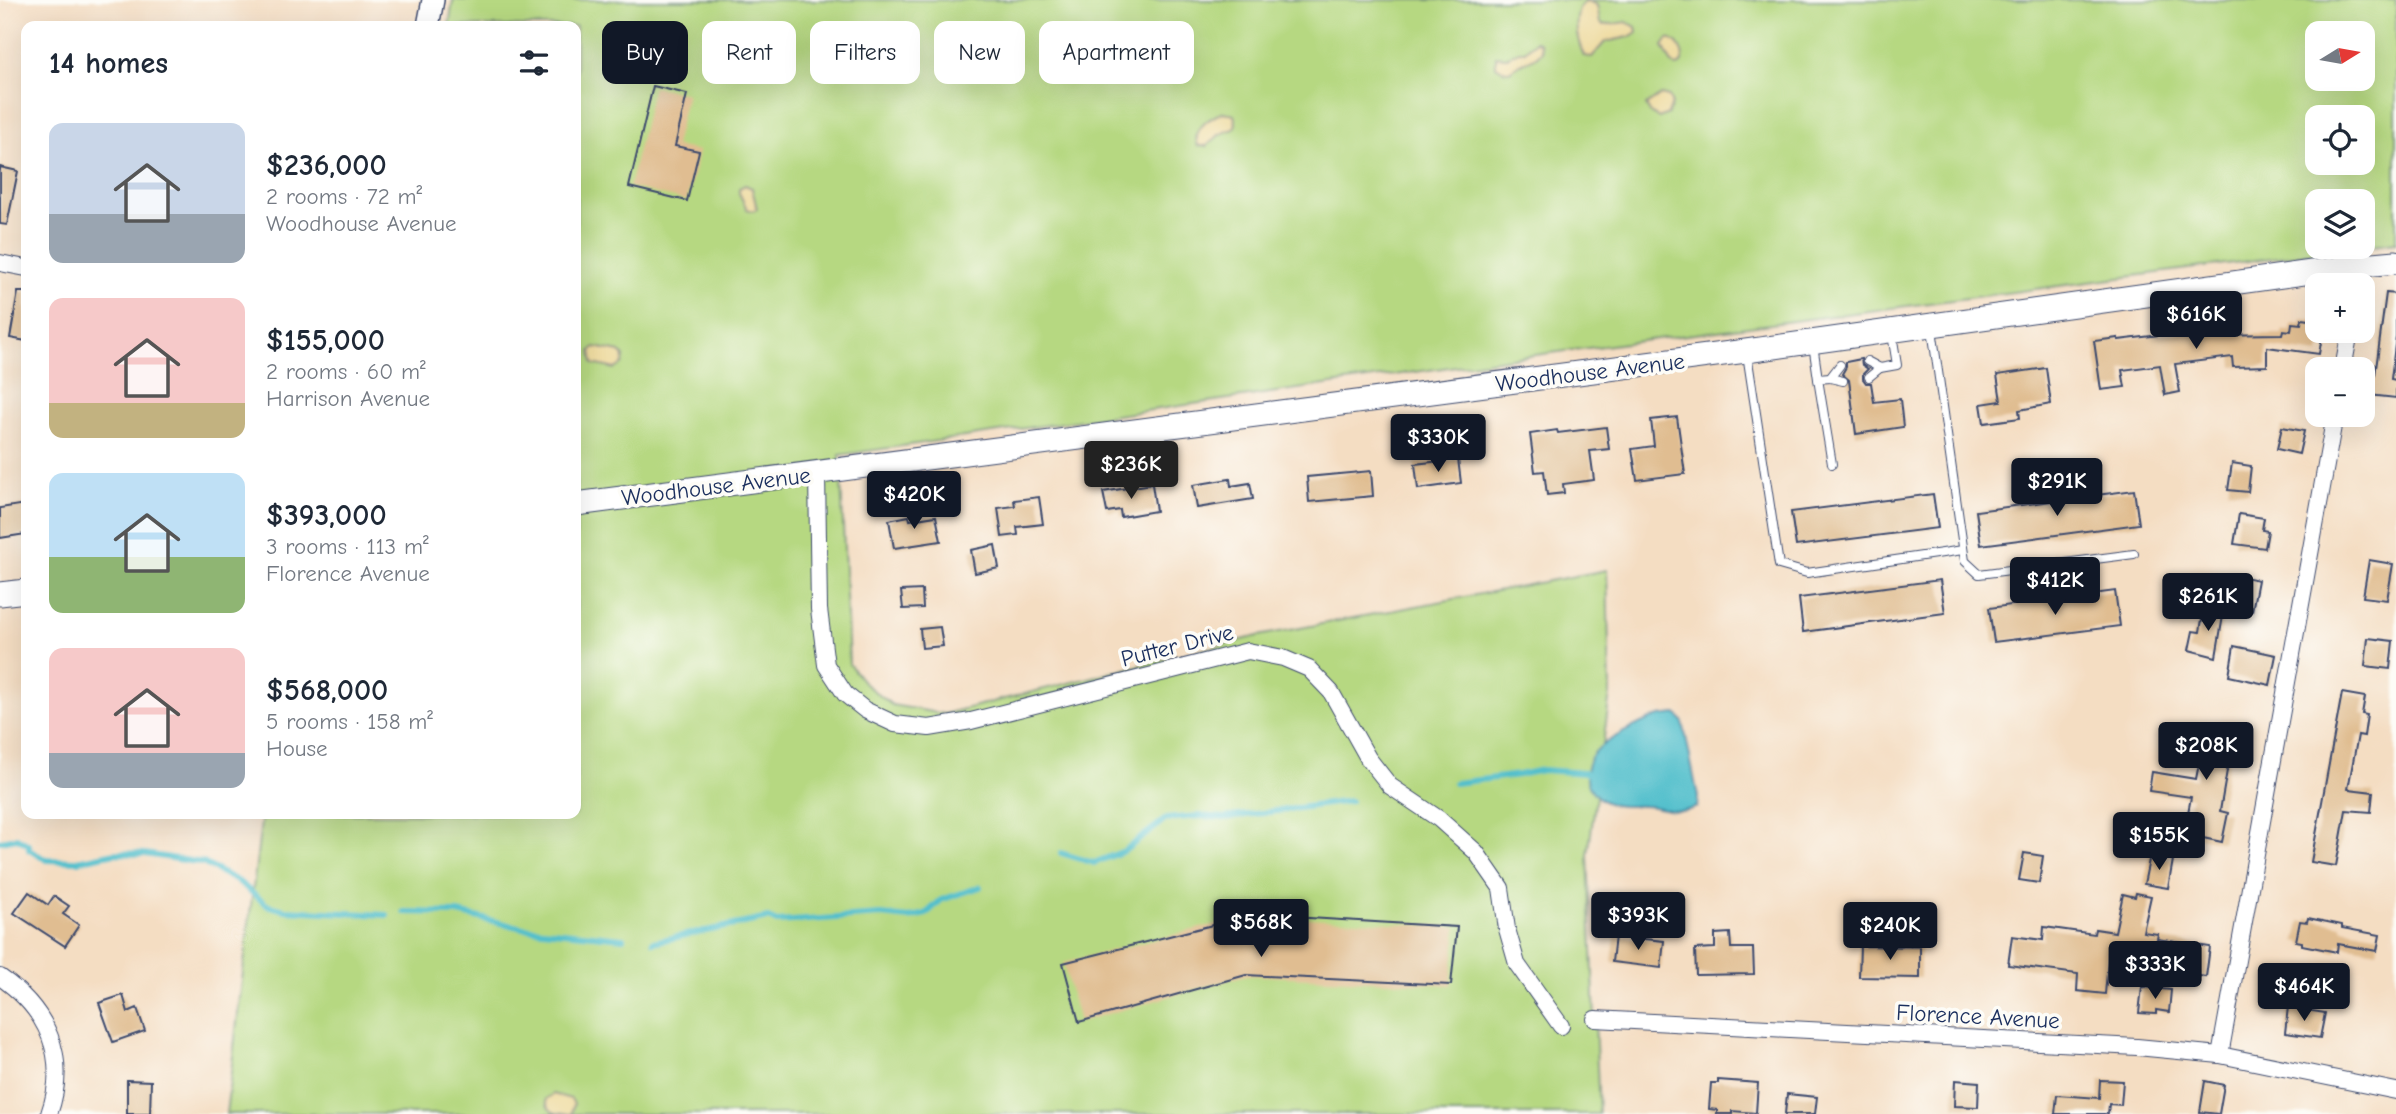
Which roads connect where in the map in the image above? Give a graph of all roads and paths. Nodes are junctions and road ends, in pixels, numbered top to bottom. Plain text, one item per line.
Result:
1 (432, 0) edge
2 (429, 21) edge
3 (2396, 262) edge
4 (0, 263) edge
5 (21, 267) edge
6 (2366, 273) edge
7 (2305, 282) edge
8 (1932, 326) junction
9 (1891, 331) junction
10 (1812, 343) junction
11 (1746, 351) junction
12 (1867, 361) dead end
13 (1840, 365) dead end
14 (1880, 368) junction
15 (1869, 376) dead end
16 (1830, 378) junction
17 (1818, 379) junction
18 (1843, 381) dead end
19 (2333, 427) edge
20 (1832, 464) dead end
21 (817, 473) junction
22 (581, 503) edge
23 (1963, 550) junction
24 (2134, 554) dead end
25 (21, 592) edge
26 (0, 594) edge
27 (0, 977) edge
28 (1595, 1019) dead end
29 (1561, 1026) dead end
30 (2220, 1055) junction
31 (2396, 1091) edge
32 (49, 1114) edge

1 - 2 street
3 - 6 main road, Woodhouse Avenue
4 - 5 street
7 - 8 main road, Woodhouse Avenue
8 - 9 main road, Woodhouse Avenue
8 - 23 lane
9 - 10 main road, Woodhouse Avenue
9 - 14 lane
10 - 11 main road, Woodhouse Avenue
10 - 17 lane
11 - 21 main road, Woodhouse Avenue
11 - 23 lane
12 - 14 lane
13 - 16 lane
14 - 15 lane
16 - 17 lane
16 - 18 lane
17 - 20 lane
19 - 30 street
21 - 22 main road, Woodhouse Avenue
21 - 29 street, Putter Drive
23 - 24 lane
25 - 26 main road
27 - 32 street
28 - 30 street, Florence Avenue
30 - 31 street, Florence Avenue

